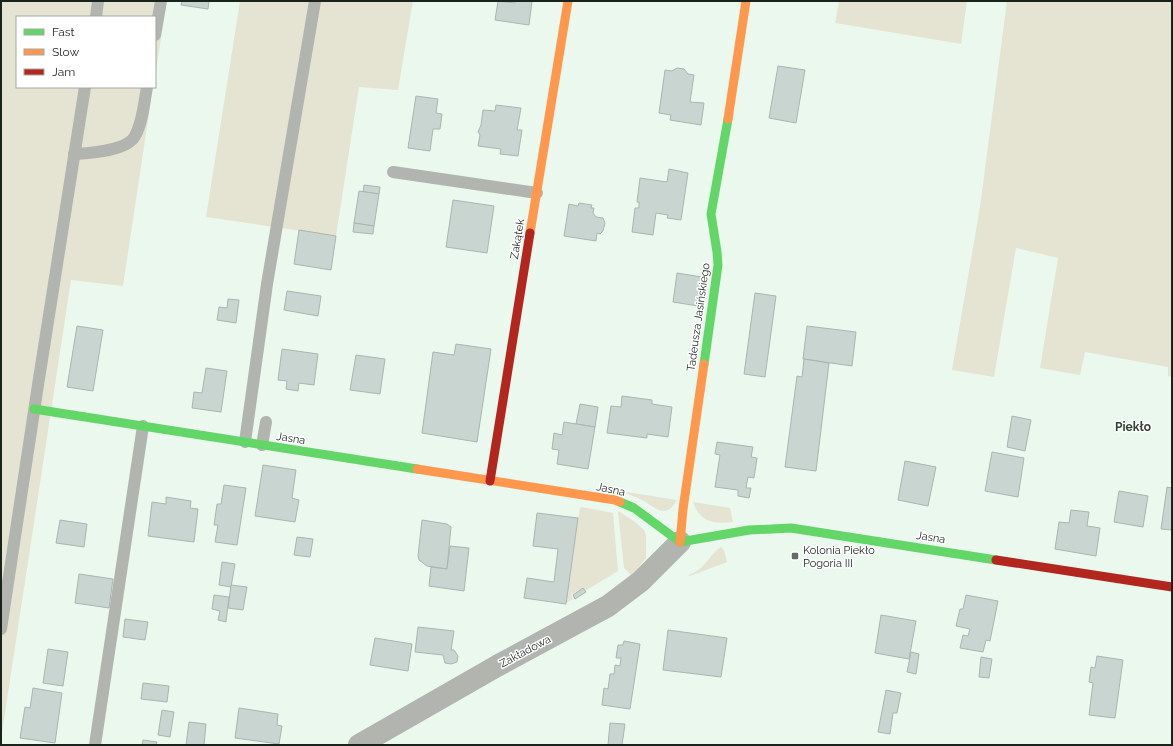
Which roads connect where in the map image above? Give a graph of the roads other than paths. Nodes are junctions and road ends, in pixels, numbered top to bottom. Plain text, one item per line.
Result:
1 (98, 1) edge
2 (161, 1) edge
3 (315, 1) edge
4 (568, 1) edge
5 (746, 1) edge
6 (96, 16) edge
7 (156, 29) edge
8 (85, 88) edge
9 (146, 88) edge
10 (74, 154) junction
11 (393, 172) dead end
12 (537, 193) junction
13 (34, 409) junction
14 (266, 422) dead end
15 (143, 426) junction
16 (245, 442) junction
17 (262, 445) junction
18 (490, 481) junction
19 (680, 542) junction
20 (1172, 587) edge
21 (1, 629) edge
22 (95, 745) edge
23 (359, 745) edge

1 - 6 lane
2 - 7 lane
3 - 16 lane
4 - 12 street, Zakątek
5 - 19 street, Tadeusza Jasińskiego
8 - 10 lane
9 - 10 lane
10 - 13 lane
11 - 12 lane
12 - 18 street, Zakątek
13 - 15 street, Jasna
13 - 21 lane
14 - 17 lane
15 - 16 street, Jasna
15 - 22 lane
16 - 17 street, Jasna
17 - 18 street, Jasna
18 - 19 street, Jasna
19 - 20 street, Jasna
19 - 23 street, Zakładowa

